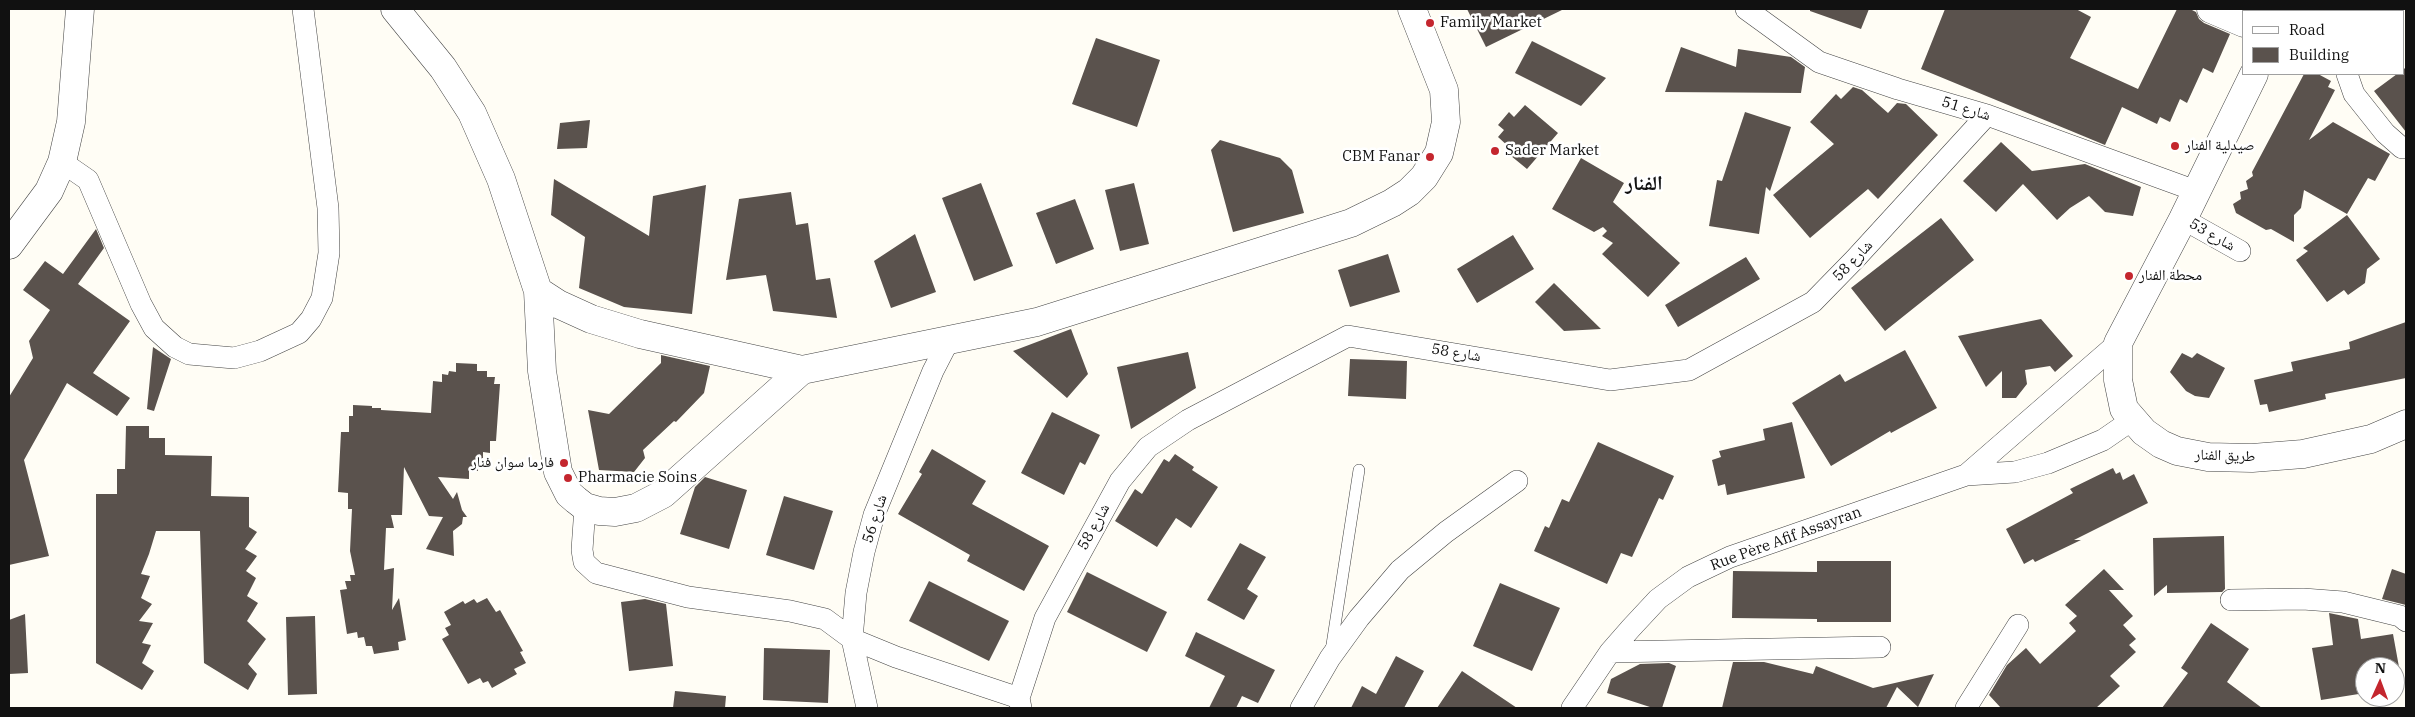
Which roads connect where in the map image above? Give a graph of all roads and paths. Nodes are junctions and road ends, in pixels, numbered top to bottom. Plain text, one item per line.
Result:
1 (80, 9) edge
2 (303, 9) edge
3 (395, 9) edge
4 (1412, 9) edge
5 (1746, 9) edge
6 (2211, 9) edge
7 (2242, 22) edge
8 (2254, 75) edge
9 (2347, 75) edge
10 (1987, 115) junction
11 (2406, 148) edge
12 (62, 162) junction
13 (2196, 191) junction
14 (2183, 219) junction
15 (9, 245) edge
16 (2240, 251) dead end
17 (538, 292) junction
18 (949, 340) junction
19 (2118, 343) junction
20 (802, 370) junction
21 (2132, 420) junction
22 (2406, 424) edge
23 (1359, 470) dead end
24 (1966, 475) junction
25 (1517, 481) dead end
26 (585, 507) junction
27 (2230, 600) dead end
28 (2406, 621) edge
29 (2018, 625) dead end
30 (852, 639) junction
31 (1880, 647) dead end
32 (1610, 652) junction
33 (1330, 658) junction
34 (1020, 703) edge
35 (868, 708) edge
36 (1301, 708) edge
37 (1572, 708) edge
38 (1966, 708) edge

1 - 12 street
2 - 12 street
3 - 17 street
4 - 18 street
5 - 10 street, شارع 51
6 - 7 street
8 - 13 street, طريق الفنار
9 - 11 street
10 - 13 street, شارع 51
10 - 34 street, شارع 58
12 - 15 street
13 - 14 street, طريق الفنار
14 - 16 street, شارع 53
14 - 19 street, طريق الفنار
17 - 20 street
17 - 26 street
18 - 20 street
18 - 30 street, شارع 56
19 - 21 street, طريق الفنار
19 - 24 street, Rue Père Afif Assayran
20 - 26 street
21 - 22 street, طريق الفنار
21 - 24 street, Rue Père Afif Assayran
23 - 33 lane
24 - 32 street, Rue Père Afif Assayran
25 - 33 street
26 - 30 street
27 - 28 street
29 - 38 street
30 - 34 street
30 - 35 street, شارع 56
31 - 32 street
32 - 37 street, Rue Père Afif Assayran
33 - 36 street

